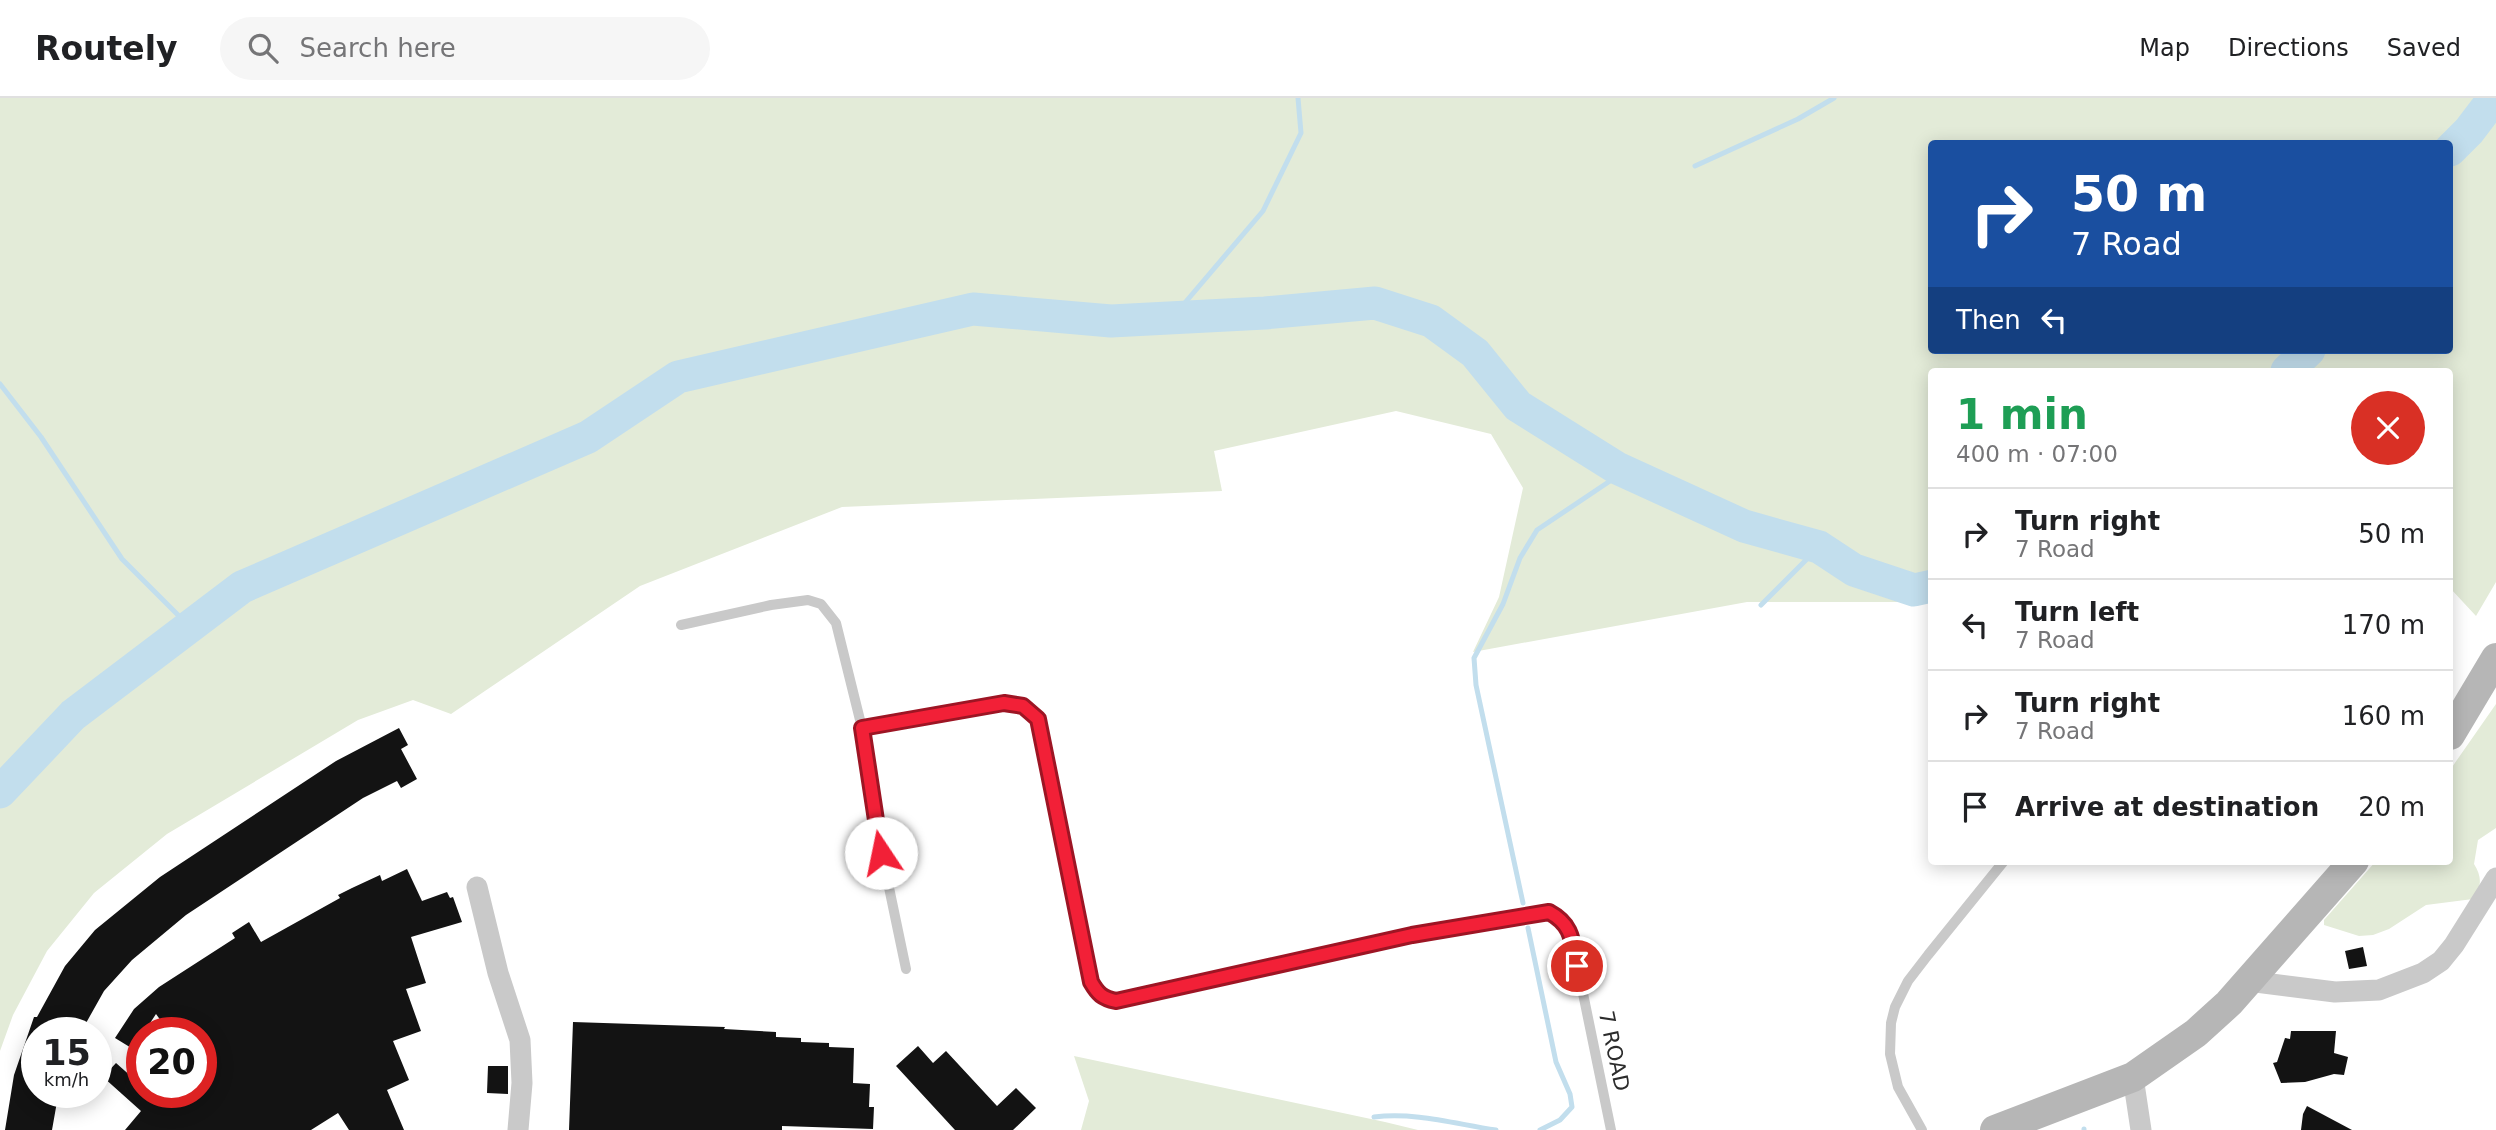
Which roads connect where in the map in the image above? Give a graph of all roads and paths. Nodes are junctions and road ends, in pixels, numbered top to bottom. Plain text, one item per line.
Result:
1 (681, 625) dead end
2 (2496, 658) edge
3 (862, 728) junction
4 (2453, 730) edge
5 (2001, 865) edge
6 (2350, 865) edge
7 (2496, 878) edge
8 (477, 887) dead end
9 (906, 969) dead end
10 (2248, 981) junction
11 (2133, 1077) junction
12 (518, 1130) edge
13 (1611, 1130) edge
14 (1922, 1130) edge
15 (1996, 1130) edge
16 (2141, 1130) edge

1 - 3 lane
2 - 4 main road
3 - 9 lane
3 - 13 lane, 7 ROAD
5 - 14 lane
6 - 10 main road
7 - 10 street
8 - 12 street
10 - 11 main road
11 - 15 main road
11 - 16 street

